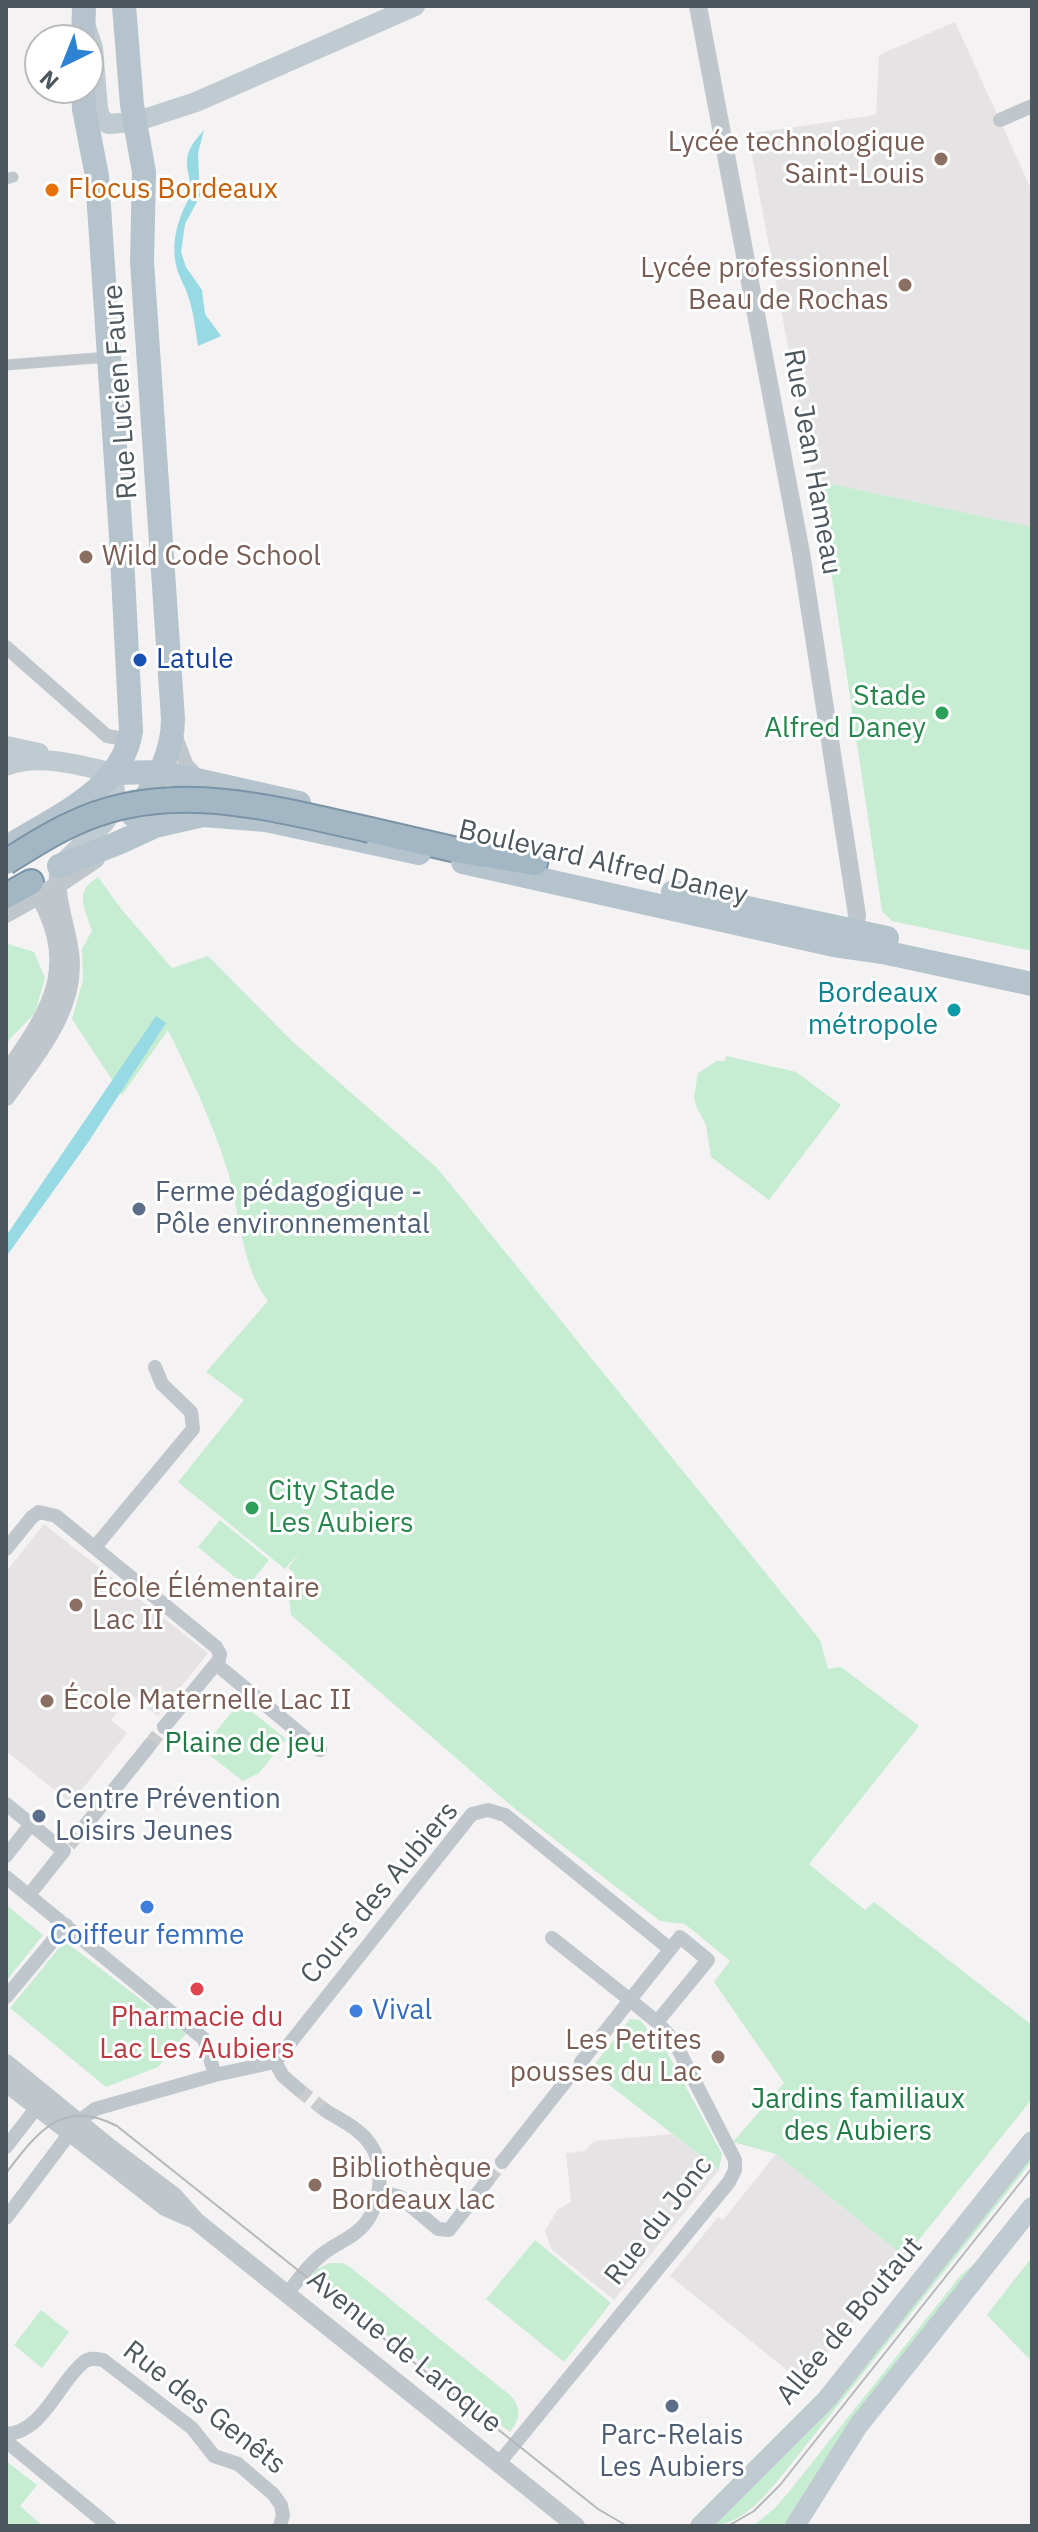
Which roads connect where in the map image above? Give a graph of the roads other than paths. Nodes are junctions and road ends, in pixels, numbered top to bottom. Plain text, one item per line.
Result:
1 (124, 6) edge
2 (415, 6) edge
3 (698, 6) edge
4 (84, 22) edge
5 (84, 104) edge
6 (1032, 106) edge
7 (1000, 120) dead end
8 (135, 122) junction
9 (109, 357) junction
10 (6, 365) edge
11 (6, 647) edge
12 (173, 727) junction
13 (130, 740) junction
14 (6, 746) edge
15 (66, 763) junction
16 (6, 766) edge
17 (161, 772) junction
18 (113, 773) junction
19 (210, 783) junction
20 (7, 850) edge
21 (535, 863) junction
22 (46, 882) junction
23 (6, 896) edge
24 (689, 913) junction
25 (6, 914) edge
26 (855, 931) junction
27 (873, 950) junction
28 (1032, 971) edge
29 (1032, 984) edge
30 (6, 1074) edge
31 (6, 1097) edge
32 (155, 1367) dead end
33 (95, 1547) junction
34 (6, 1549) edge
35 (216, 1664) junction
36 (164, 1727) tunnel mouth
37 (149, 1746) tunnel mouth
38 (320, 1750) dead end
39 (6, 1804) edge
40 (31, 1824) junction
41 (84, 1827) tunnel mouth
42 (6, 1856) edge
43 (6, 1877) edge
44 (29, 1895) junction
45 (66, 1925) junction
46 (552, 1938) dead end
47 (670, 1949) junction
48 (6, 1997) edge
49 (630, 2000) junction
50 (657, 2022) junction
51 (275, 2062) junction
52 (581, 2062) tunnel mouth
53 (6, 2063) edge
54 (215, 2075) junction
55 (566, 2081) tunnel mouth
56 (6, 2083) edge
57 (298, 2089) tunnel mouth
58 (58, 2105) junction
59 (37, 2107) junction
60 (326, 2111) tunnel mouth
61 (74, 2128) junction
62 (1032, 2141) edge
63 (6, 2147) edge
64 (502, 2162) tunnel mouth
65 (487, 2181) tunnel mouth
66 (379, 2191) junction
67 (1032, 2207) edge
68 (6, 2218) edge
69 (287, 2294) junction
70 (6, 2434) edge
71 (6, 2441) edge
72 (499, 2463) junction
73 (109, 2526) edge
74 (280, 2526) edge
75 (576, 2526) edge
76 (700, 2526) edge
77 (795, 2526) edge

1 - 8 main road, Rue Lucien Faure
2 - 8 main road
3 - 26 street, Rue Jean Hameau
4 - 8 main road
5 - 9 main road, Rue Lucien Faure
6 - 7 street
8 - 12 main road, Rue Lucien Faure
9 - 10 street
9 - 13 main road, Rue Lucien Faure
11 - 13 street
12 - 17 main road, Rue Lucien Faure
12 - 19 street
13 - 18 main road, Rue Lucien Faure
14 - 15 main road
15 - 16 main road
15 - 18 main road
17 - 18 main road, Boulevard Alfred Daney
17 - 19 main road, Boulevard Alfred Daney
17 - 22 main road, Rue Lucien Faure
18 - 20 main road
18 - 22 main road
19 - 21 main road, Boulevard Alfred Daney
20 - 21 highway, bridge
20 - 22 main road
21 - 26 main road, Boulevard Alfred Daney
22 - 23 highway
22 - 24 main road, Boulevard Alfred Daney
22 - 25 street
22 - 30 street
22 - 31 street
24 - 26 street
24 - 27 main road, Boulevard Alfred Daney
26 - 27 street
26 - 28 main road, Boulevard Alfred Daney
27 - 29 main road, Boulevard Alfred Daney
32 - 33 street
33 - 34 street
33 - 35 street
35 - 36 street
35 - 38 street
37 - 41 street
39 - 40 street
40 - 42 street
40 - 44 street
43 - 44 street
44 - 45 street
45 - 48 street
45 - 54 street
46 - 49 street, Rue du Jonc
47 - 49 street
47 - 50 street
47 - 51 street, Cours des Aubiers
49 - 50 street, Rue du Jonc
49 - 52 street
50 - 72 street, Rue du Jonc
51 - 54 street
51 - 57 street
53 - 58 street, Avenue de Laroque
54 - 61 street
55 - 64 street
56 - 59 street, Avenue de Laroque
58 - 59 street
58 - 61 street, Avenue de Laroque
59 - 61 street, Avenue de Laroque
59 - 63 street
60 - 66 street
61 - 68 street
61 - 69 street, Avenue de Laroque
62 - 76 main road, Allée de Boutaut
65 - 66 street
66 - 69 street
67 - 77 main road
69 - 72 street, Avenue de Laroque
70 - 74 street, Rue des Genêts
71 - 73 street
72 - 75 street, Avenue de Laroque

